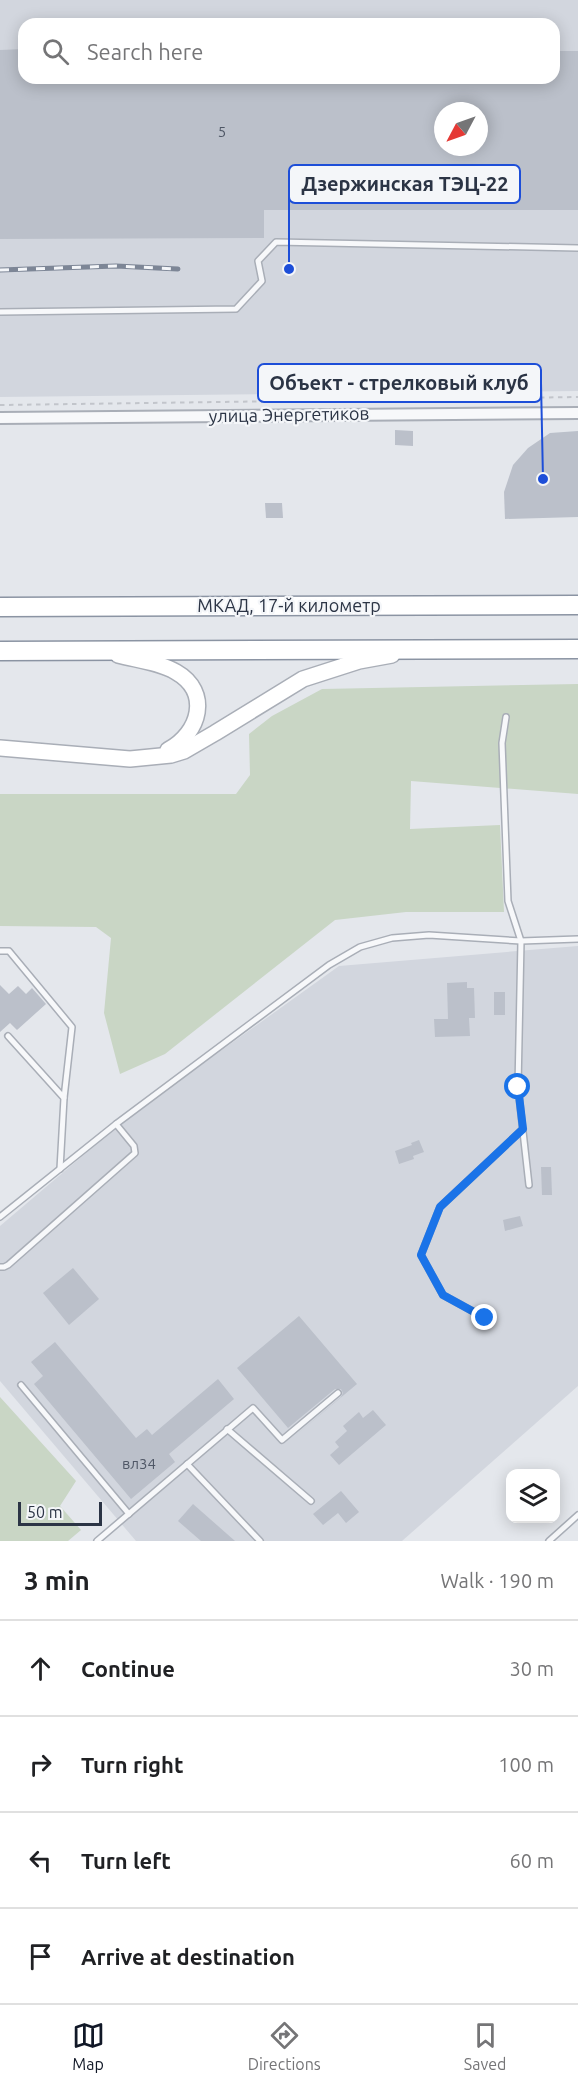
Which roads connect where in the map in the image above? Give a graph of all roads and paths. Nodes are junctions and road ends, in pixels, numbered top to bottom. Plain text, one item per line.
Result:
1 (578, 248) edge
2 (0, 312) edge
3 (578, 397) edge
4 (0, 405) edge
5 (578, 413) edge
6 (0, 418) edge
7 (578, 605) edge
8 (0, 607) edge
9 (425, 649) junction
10 (578, 649) edge
11 (100, 650) junction
12 (0, 651) edge
13 (506, 717) dead end
14 (0, 748) edge
15 (154, 756) junction
16 (578, 939) edge
17 (521, 940) junction
18 (0, 951) edge
19 (8, 1036) dead end
20 (64, 1098) junction
21 (116, 1124) junction
22 (523, 1129) junction
23 (60, 1168) junction
24 (529, 1185) dead end
25 (0, 1217) edge
26 (0, 1267) edge
27 (485, 1318) dead end
28 (21, 1385) dead end
29 (338, 1393) dead end
30 (227, 1429) junction
31 (187, 1464) junction
32 (311, 1501) dead end
33 (129, 1514) junction
34 (578, 1515) edge
35 (97, 1541) edge
36 (260, 1541) edge
37 (549, 1541) edge

1 - 2 lane
3 - 4 path
5 - 6 street, улица Энергетиков
7 - 8 highway, МКАД, 17-й километр
9 - 10 highway
9 - 11 highway
9 - 15 main road
11 - 12 highway
11 - 15 main road
13 - 17 lane
14 - 15 main road
16 - 17 lane
17 - 21 lane
17 - 22 lane
18 - 20 lane
19 - 20 lane
20 - 23 lane
21 - 23 lane
21 - 26 lane
22 - 24 lane
22 - 27 lane
23 - 25 lane
28 - 33 lane
29 - 30 lane
30 - 31 lane
30 - 32 lane
31 - 33 lane
31 - 36 lane
33 - 35 lane
34 - 37 lane

